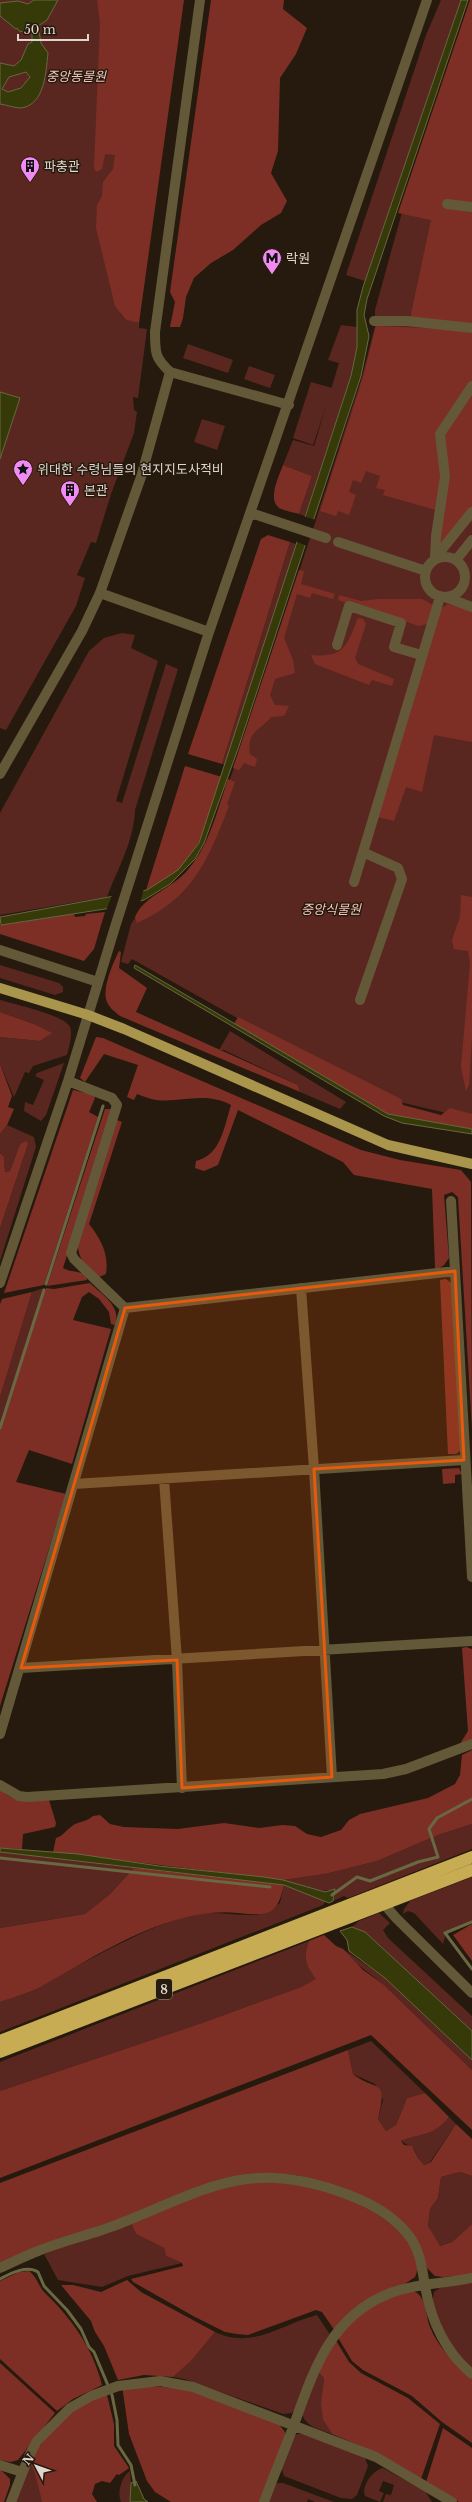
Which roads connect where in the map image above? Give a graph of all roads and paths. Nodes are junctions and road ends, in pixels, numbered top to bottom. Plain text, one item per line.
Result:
1 (200, 0) edge
2 (427, 0) edge
3 (447, 204) dead end
4 (472, 207) edge
5 (374, 321) dead end
6 (472, 328) edge
7 (170, 372) junction
8 (472, 386) edge
9 (289, 405) junction
10 (472, 512) edge
11 (251, 513) junction
12 (326, 538) dead end
13 (472, 540) edge
14 (338, 542) dead end
15 (435, 558) junction
16 (457, 561) junction
17 (472, 566) edge
18 (426, 571) junction
19 (100, 593) junction
20 (443, 597) junction
21 (472, 607) edge
22 (209, 632) junction
23 (337, 645) dead end
24 (421, 655) junction
25 (0, 774) edge
26 (365, 853) junction
27 (354, 882) dead end
28 (0, 950) edge
29 (98, 982) junction
30 (0, 988) edge
31 (360, 1000) dead end
32 (88, 1015) junction
33 (68, 1081) junction
34 (472, 1164) edge
35 (451, 1201) dead end
36 (455, 1271) junction
37 (0, 1282) edge
38 (301, 1288) junction
39 (125, 1308) junction
40 (464, 1460) junction
41 (314, 1469) junction
42 (164, 1479) junction
43 (74, 1484) junction
44 (472, 1577) edge
45 (472, 1641) edge
46 (325, 1650) junction
47 (177, 1660) junction
48 (21, 1668) junction
49 (0, 1734) edge
50 (472, 1744) edge
51 (332, 1777) junction
52 (0, 1785) edge
53 (182, 1788) junction
54 (472, 1858) edge
55 (472, 1870) edge
56 (384, 1904) junction
57 (349, 1912) junction
58 (326, 1921) junction
59 (472, 1993) edge
60 (0, 2041) edge
61 (0, 2052) edge
62 (0, 2268) edge
63 (472, 2278) edge
64 (425, 2284) junction
65 (472, 2374) edge
66 (294, 2424) junction
67 (0, 2464) edge
68 (22, 2472) junction
69 (11, 2502) edge
70 (264, 2502) edge
71 (452, 2502) edge

1 - 7 street
2 - 9 street
3 - 4 street
5 - 6 street
7 - 9 street
7 - 19 street
8 - 15 street
9 - 11 street
10 - 15 street
11 - 12 street
11 - 22 street
13 - 16 street
14 - 18 street
15 - 16 street
15 - 18 street
16 - 17 street
16 - 20 street
18 - 20 street
19 - 22 street
19 - 25 street
20 - 21 street
20 - 24 street
22 - 29 street
23 - 24 street
24 - 26 street
26 - 27 street
26 - 31 street
28 - 29 street
29 - 32 street
30 - 32 main road
32 - 33 street
32 - 34 main road
33 - 37 street
33 - 39 street
35 - 36 street
36 - 38 street
36 - 40 street
38 - 39 street
38 - 41 street
39 - 43 street
40 - 41 street
40 - 44 street
41 - 42 street
41 - 46 street
42 - 43 street
42 - 47 street
43 - 48 street
45 - 46 street
46 - 47 street
46 - 51 street
47 - 48 street
47 - 53 street
48 - 49 street
50 - 51 street
51 - 53 street
52 - 53 street
54 - 57 highway, 8
55 - 56 highway, 8
56 - 57 highway, 8
56 - 59 street
57 - 58 highway, 8
58 - 60 highway, 8
58 - 61 highway, 8
62 - 64 street
63 - 64 street
64 - 65 street
64 - 66 street
66 - 68 street
66 - 70 street
66 - 71 street
67 - 68 street
68 - 69 street

